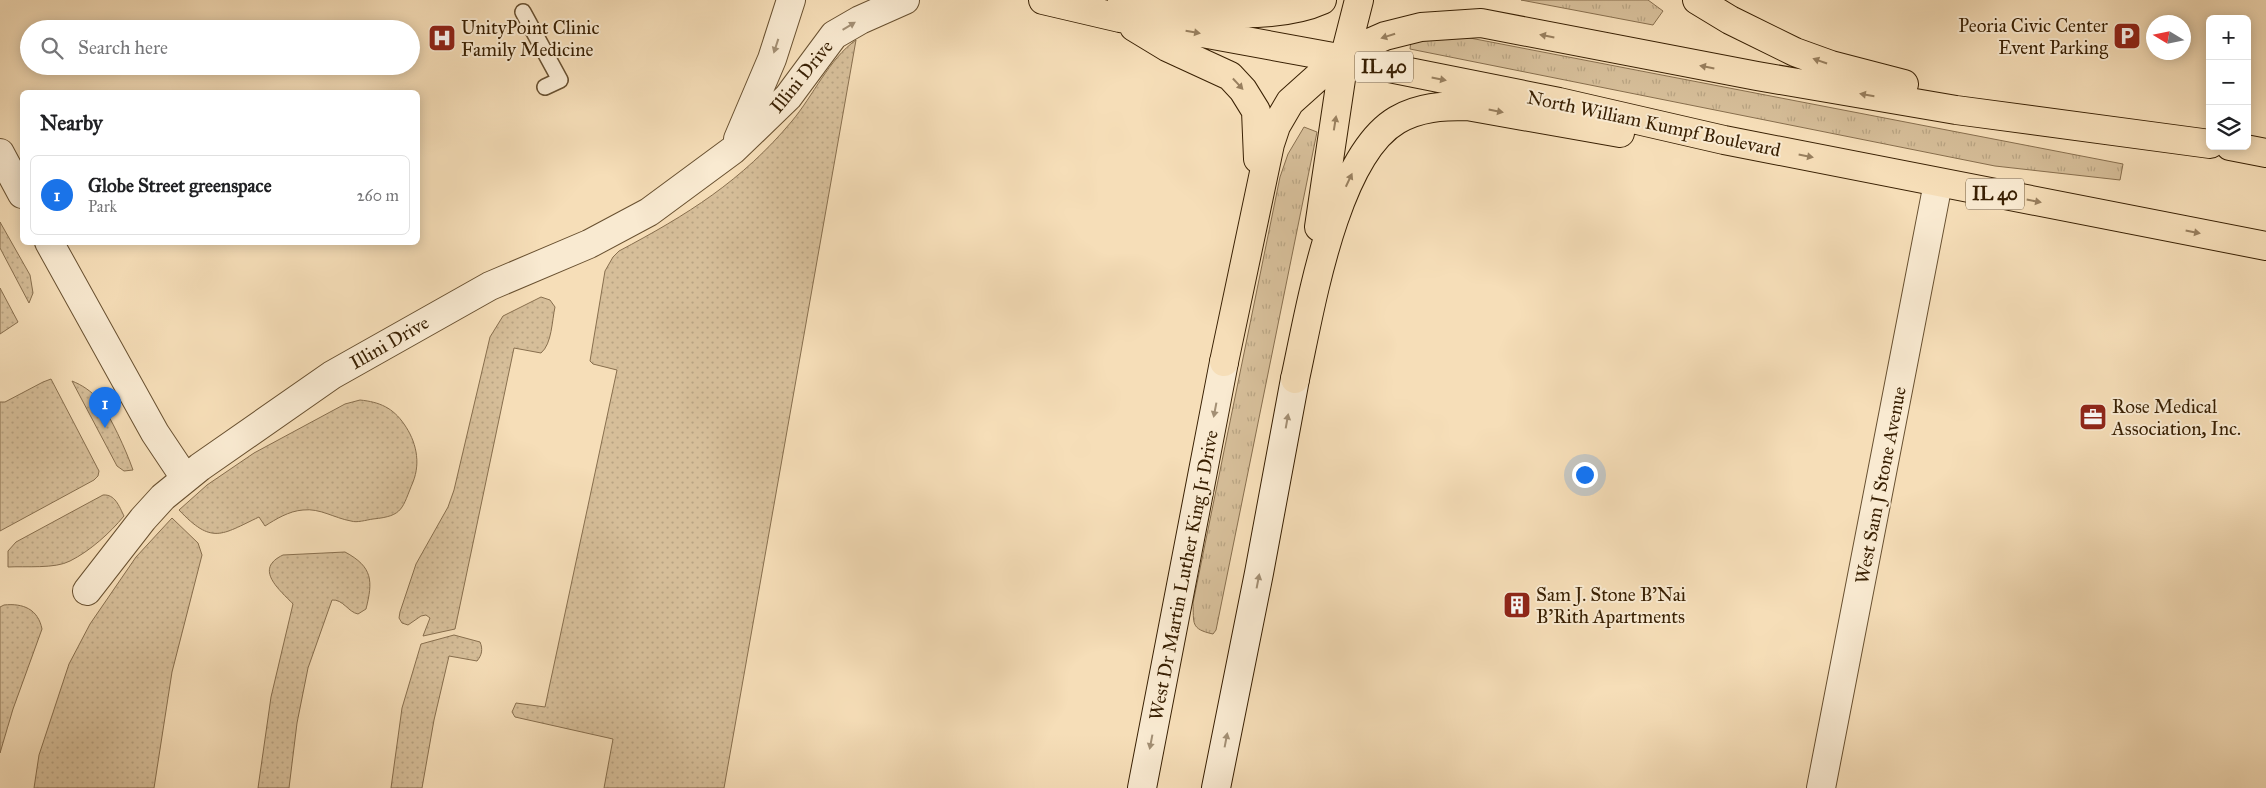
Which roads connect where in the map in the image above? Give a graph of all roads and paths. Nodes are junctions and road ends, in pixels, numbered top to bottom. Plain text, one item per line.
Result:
1 (791, 0) edge
2 (904, 0) edge
3 (1043, 0) edge
4 (1322, 0) edge
5 (1360, 0) edge
6 (1697, 0) edge
7 (1121, 9) edge
8 (523, 12) dead end
9 (1344, 59) junction
10 (545, 87) dead end
11 (1724, 140) junction
12 (2206, 142) edge
13 (2206, 142) edge
14 (733, 150) junction
15 (0, 152) edge
16 (1938, 183) junction
17 (20, 190) edge
18 (51, 245) edge
19 (2266, 246) edge
20 (1224, 362) junction
21 (1295, 379) junction
22 (185, 478) junction
23 (87, 591) dead end
24 (1142, 788) edge
25 (1216, 788) edge
26 (1821, 788) edge

1 -> 14 street, Illini Drive
14 -> 2 street, Illini Drive
3 - 7 main road, North William Kumpf Boulevard / IL 40
4 - 7 main road
5 - 9 main road
13 -> 6 main road
7 -> 9 main road, North William Kumpf Boulevard / IL 40
7 -> 20 main road
8 - 10 lane
9 -> 11 main road, North William Kumpf Boulevard / IL 40
12 -> 9 main road
9 - 20 main road
21 -> 9 main road
11 -> 16 main road, North William Kumpf Boulevard / IL 40
21 -> 11 main road
14 - 22 street, Illini Drive
15 - 17 street
16 -> 19 main road, North William Kumpf Boulevard / IL 40
16 - 26 street, West Sam J Stone Avenue
18 - 22 street
20 -> 24 street, West Dr Martin Luther King Jr Drive
25 -> 21 street
22 - 23 street, Illini Drive

